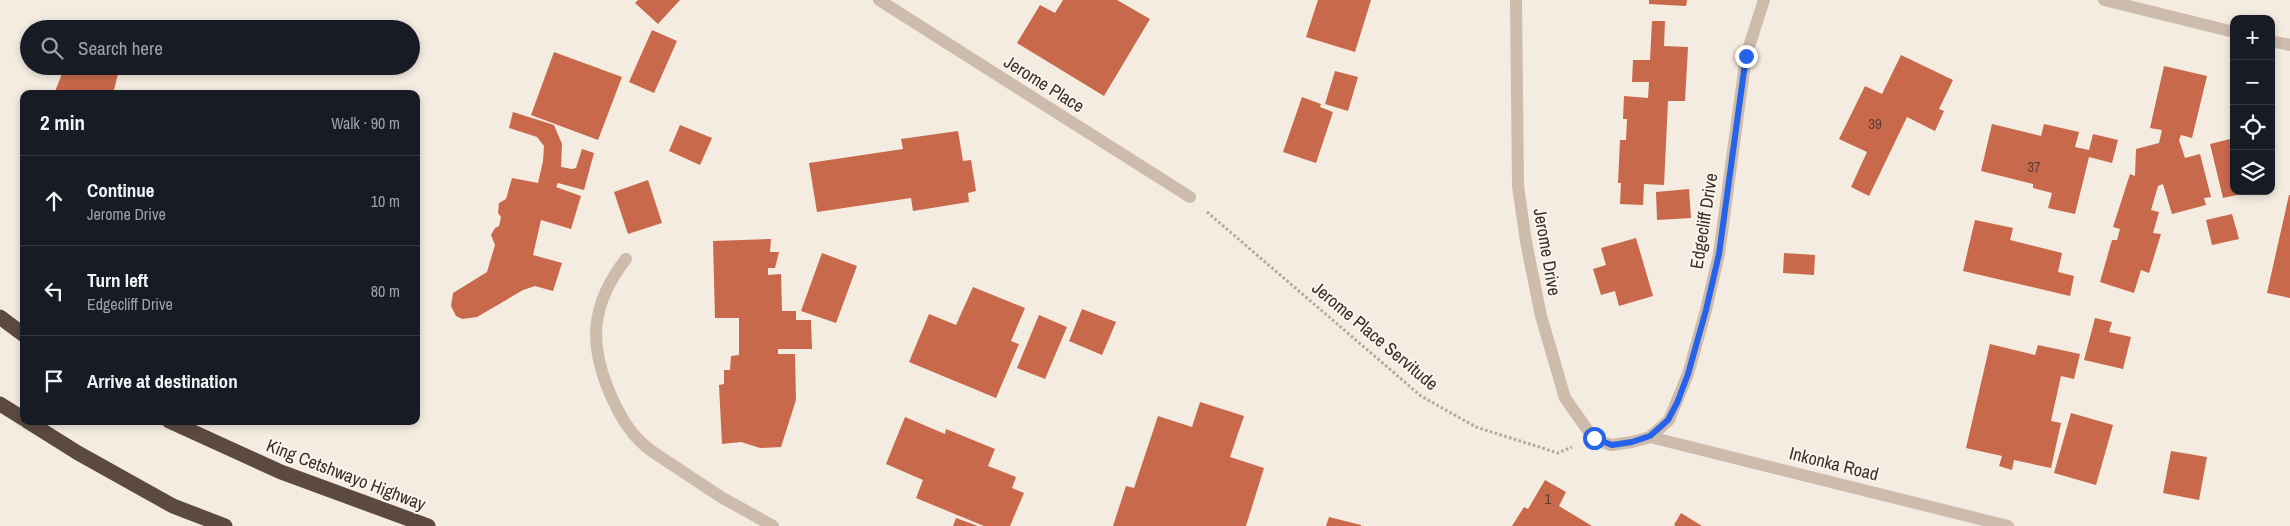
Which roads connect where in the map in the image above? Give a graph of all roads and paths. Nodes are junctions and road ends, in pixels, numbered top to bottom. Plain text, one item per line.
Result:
1 (880, 0) edge
2 (1516, 0) edge
3 (1764, 0) edge
4 (2104, 0) edge
5 (2230, 31) edge
6 (2275, 42) edge
7 (2290, 44) edge
8 (1190, 197) joint
9 (626, 259) dead end
10 (0, 317) edge
11 (20, 332) edge
12 (0, 404) edge
13 (20, 416) edge
14 (33, 425) edge
15 (178, 425) edge
16 (1650, 436) junction
17 (1594, 438) junction
18 (225, 526) edge
19 (428, 526) edge
20 (773, 526) edge
21 (2008, 526) edge

1 - 8 street, Jerome Place
2 - 17 street, Jerome Drive
3 - 16 street, Edgecliff Drive
4 - 5 street
6 - 7 street
8 - 17 path, Jerome Place Servitude
9 - 20 street
10 - 11 highway
12 - 13 highway
14 - 18 highway
15 - 19 highway, King Cetshwayo Highway
16 - 17 street
16 - 21 street, Inkonka Road

